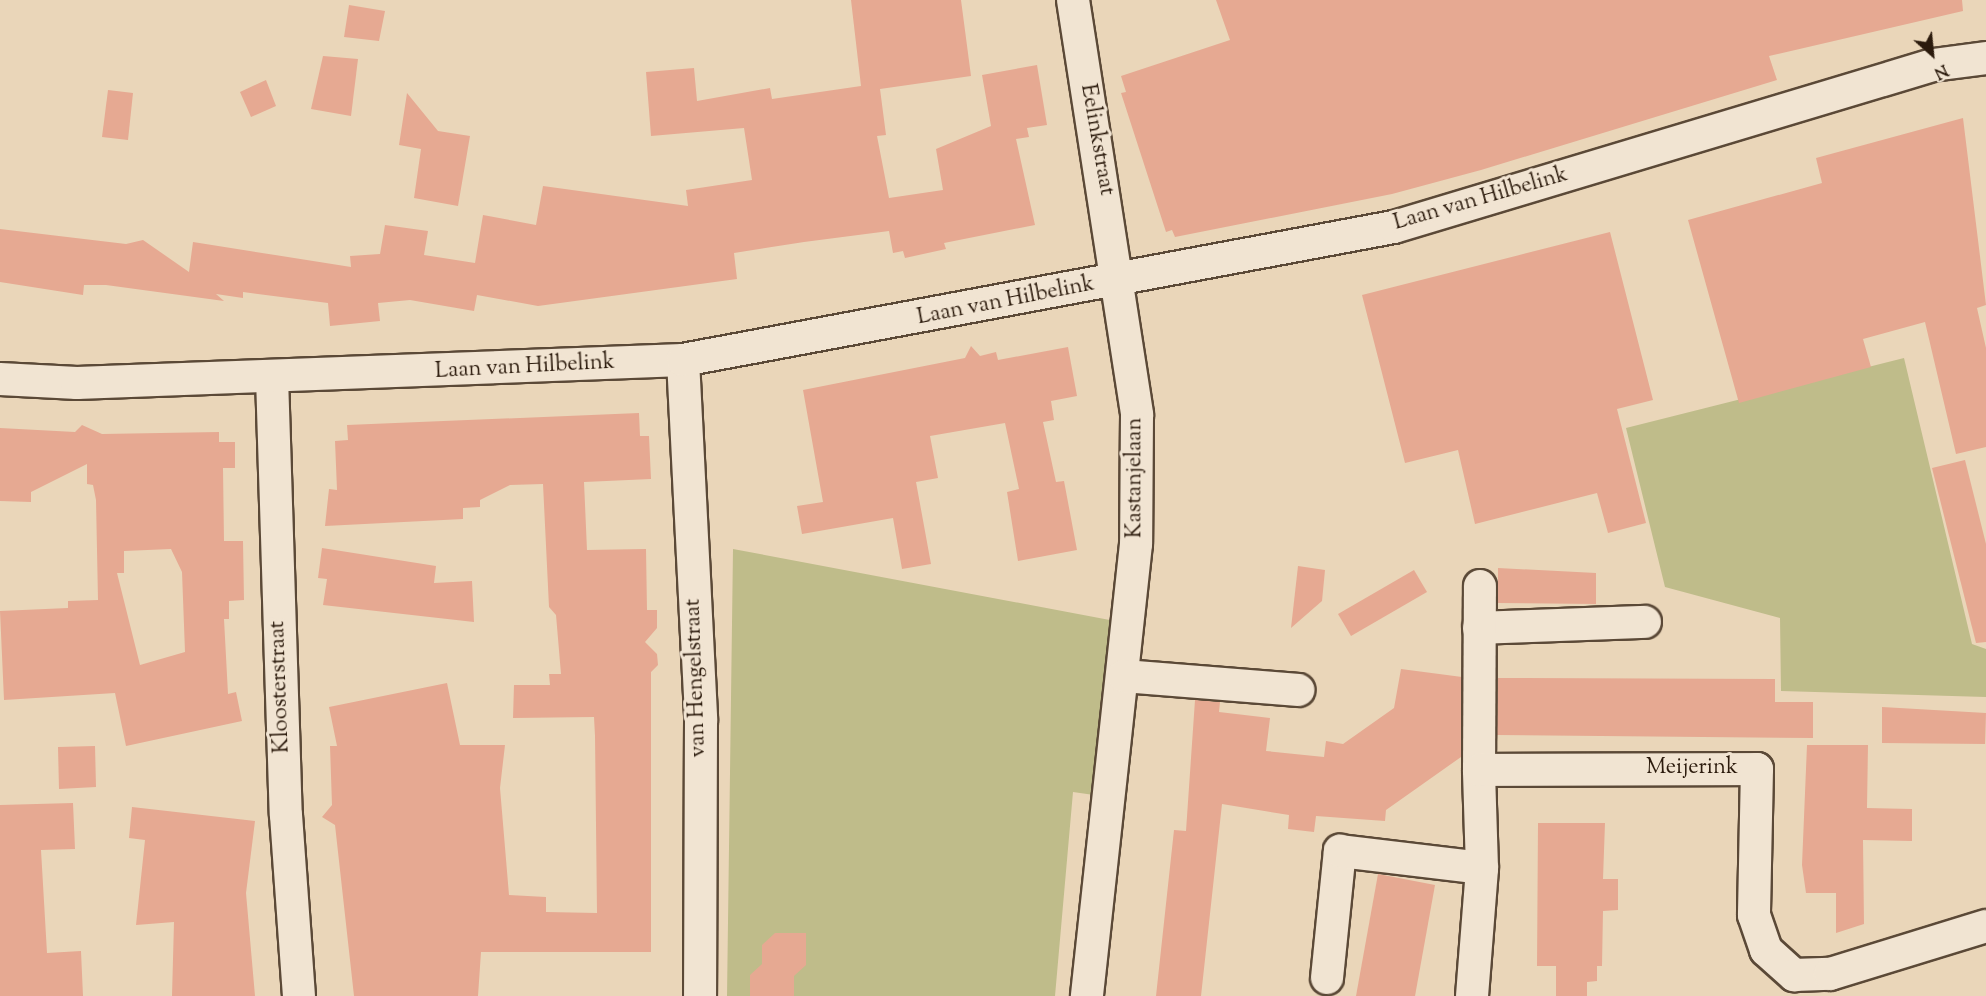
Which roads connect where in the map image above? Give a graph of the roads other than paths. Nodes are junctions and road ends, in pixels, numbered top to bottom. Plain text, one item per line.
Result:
1 (1073, 0) edge
2 (1986, 58) edge
3 (1120, 280) junction
4 (682, 360) junction
5 (272, 377) junction
6 (0, 379) edge
7 (1480, 586) dead end
8 (1645, 622) dead end
9 (1479, 628) junction
10 (1124, 676) junction
11 (1298, 690) dead end
12 (1479, 770) junction
13 (1482, 868) junction
14 (1986, 926) edge
15 (1327, 978) dead end
16 (1787, 986) edge
17 (299, 996) edge
18 (700, 996) edge
19 (1087, 996) edge
20 (1472, 996) edge

1 - 3 street, Eelinkstraat
2 - 3 street, Laan van Hilbelink
3 - 4 street, Laan van Hilbelink
3 - 10 street, Kastanjelaan
4 - 5 street, Laan van Hilbelink
4 - 18 street, van Hengelstraat
5 - 6 street, Laan van Hilbelink
5 - 17 street, Kloosterstraat
7 - 9 street
8 - 9 street
9 - 12 street
10 - 11 street
10 - 19 street, Kastanjelaan
12 - 13 street
12 - 16 street, Meijerink
13 - 15 street
13 - 20 street
14 - 16 street, Meijerink

